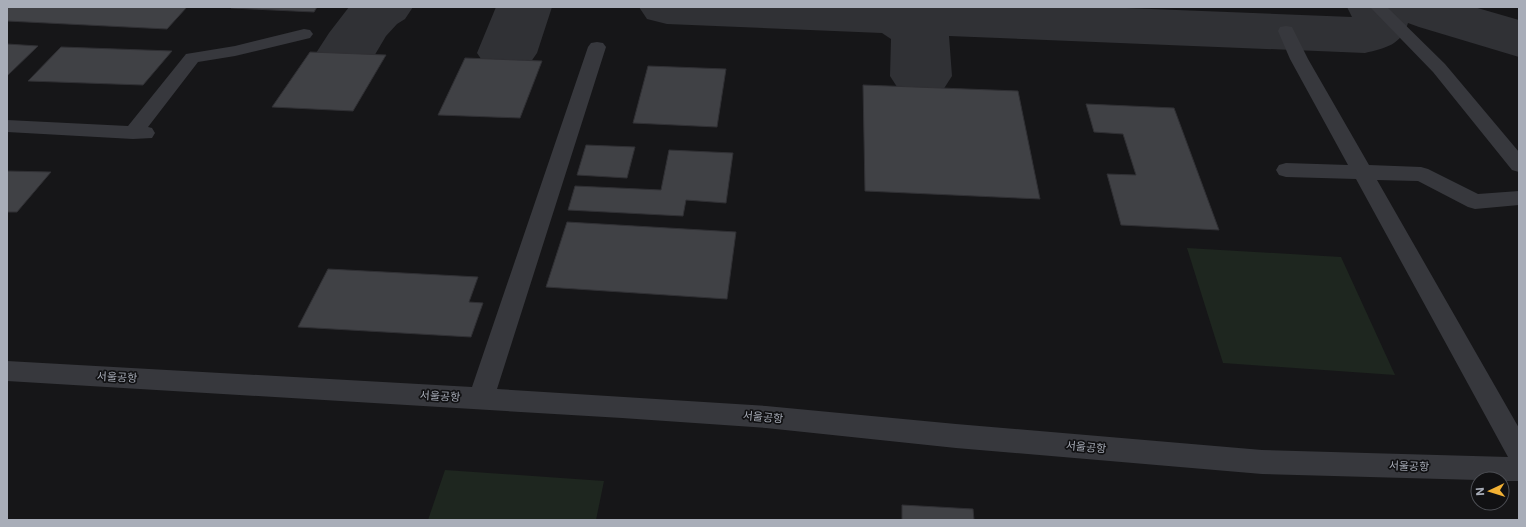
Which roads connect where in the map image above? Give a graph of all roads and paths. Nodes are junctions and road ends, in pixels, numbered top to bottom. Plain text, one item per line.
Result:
1 (1378, 7) edge
2 (1286, 31) dead end
3 (304, 34) dead end
4 (597, 47) dead end
5 (7, 126) edge
6 (1519, 165) edge
7 (1286, 170) dead end
8 (1362, 173) junction
9 (1519, 198) edge
10 (7, 371) edge
11 (481, 399) junction
12 (1519, 452) edge
13 (1519, 469) edge

1 - 6 lane
2 - 8 lane
3 - 5 lane
4 - 11 lane
7 - 8 lane
8 - 9 lane
8 - 12 lane
10 - 11 lane, 서울공항
11 - 13 lane, 서울공항

